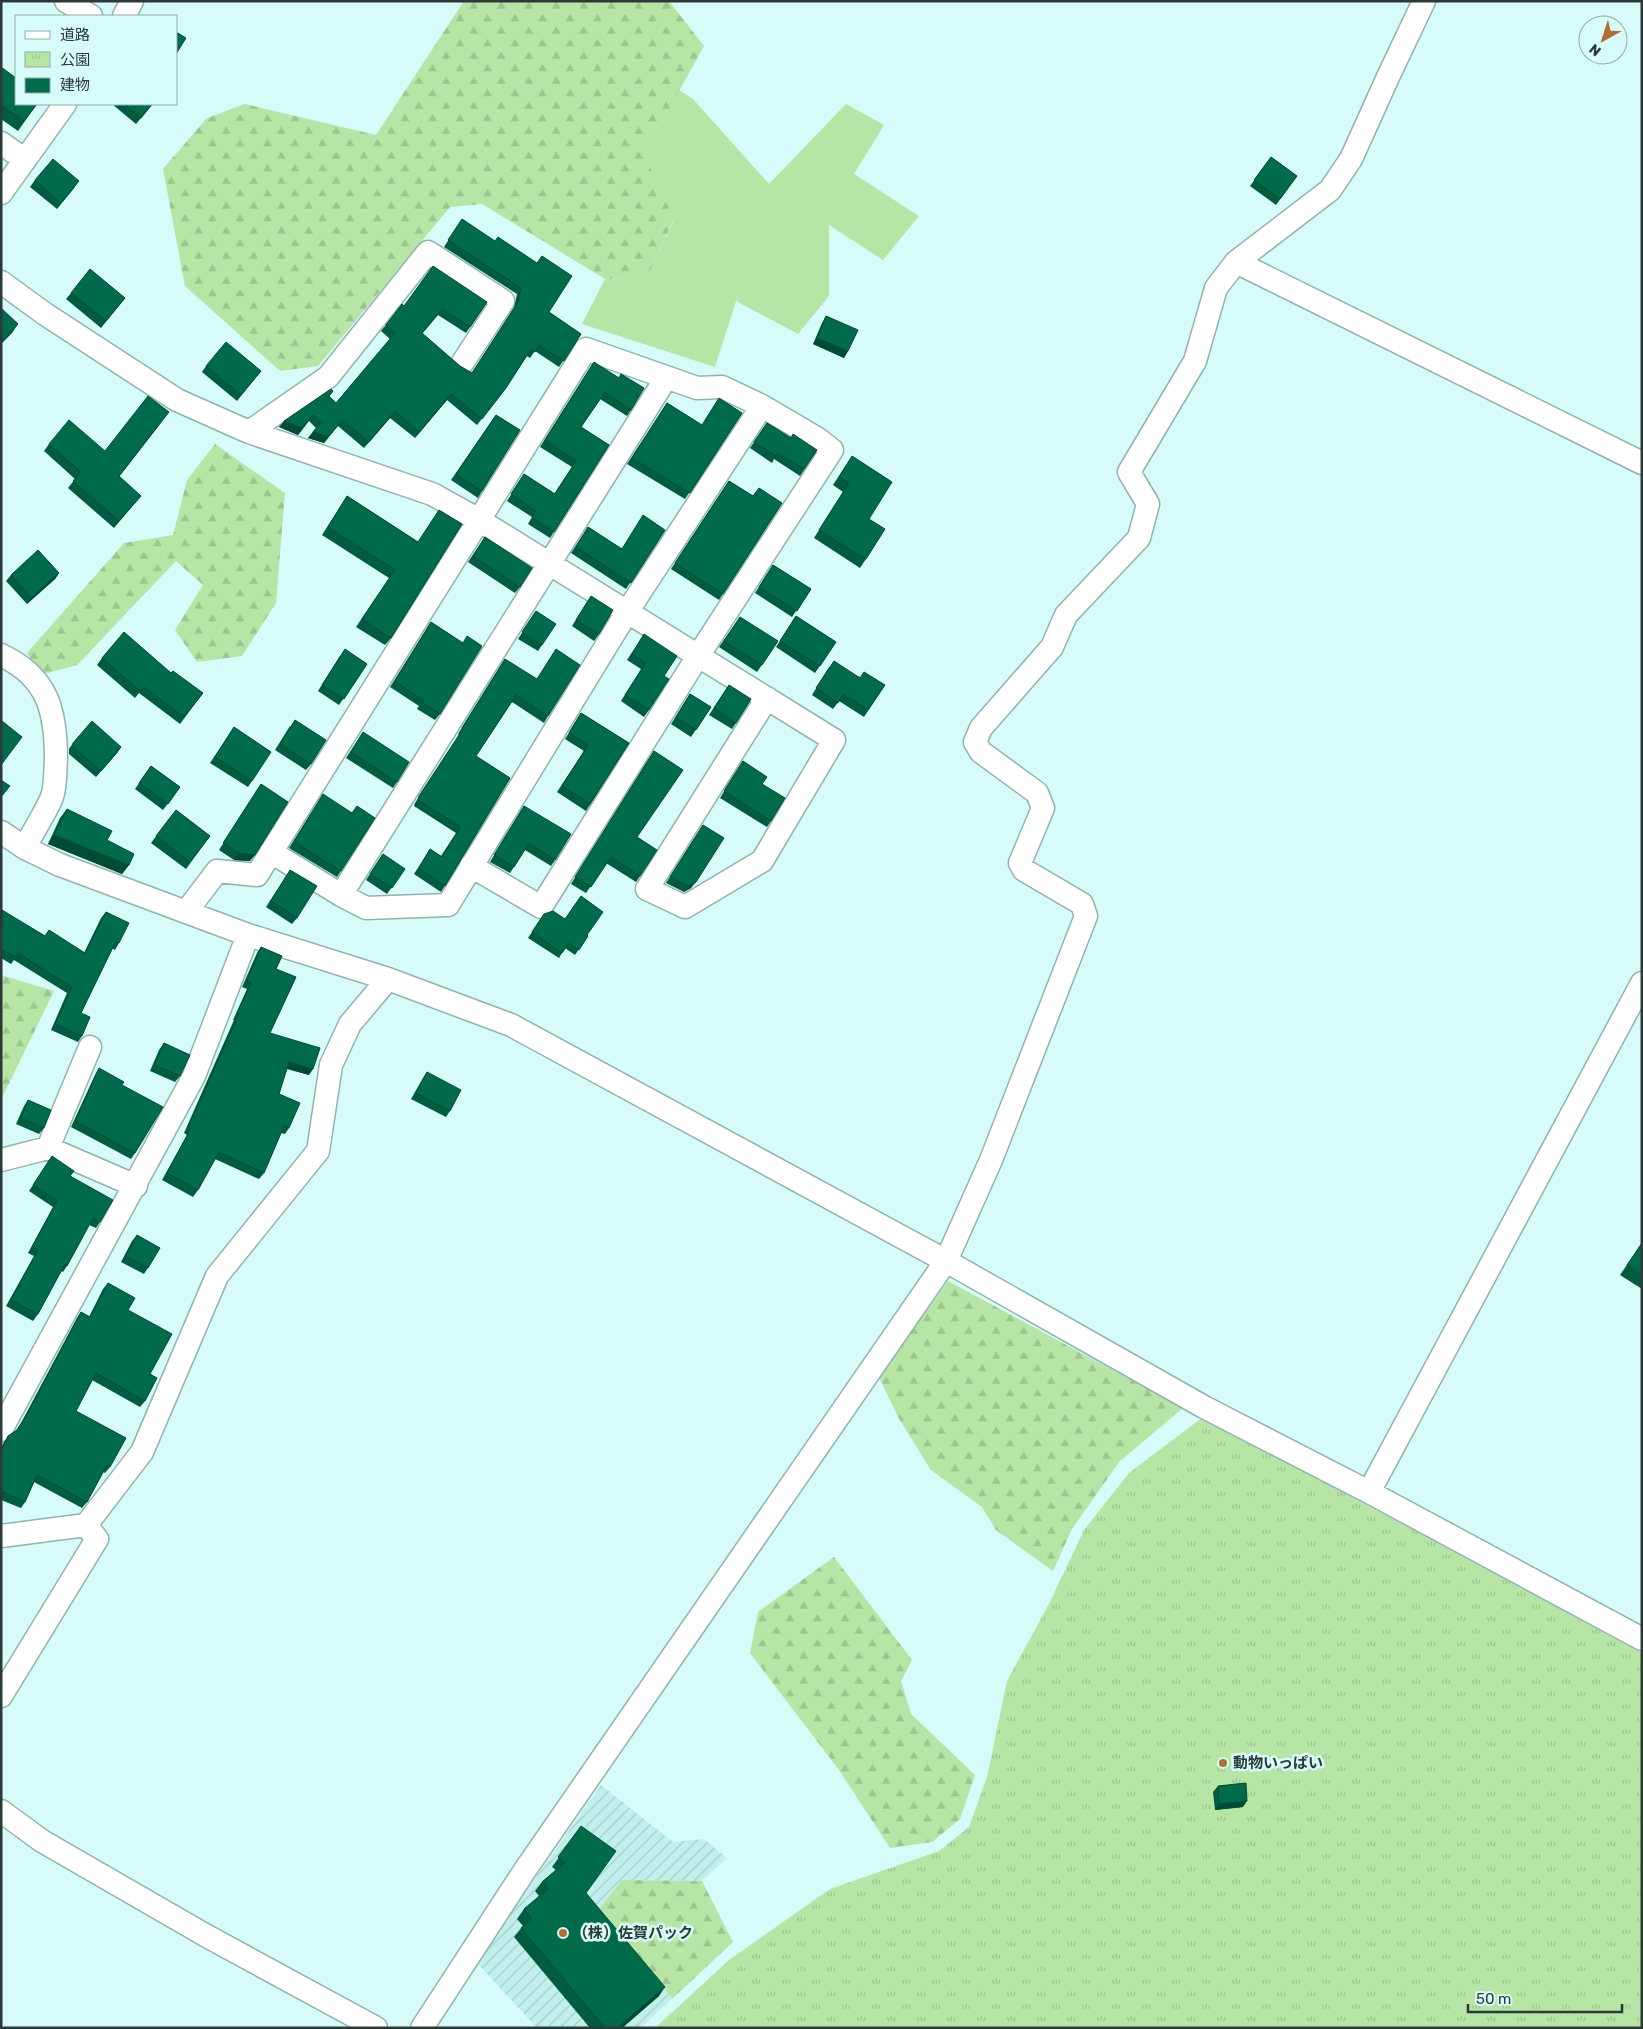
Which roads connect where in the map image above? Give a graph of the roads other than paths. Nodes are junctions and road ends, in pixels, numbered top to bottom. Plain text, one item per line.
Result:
1 (66, 1) edge
2 (132, 1) edge
3 (1424, 1) edge
4 (89, 15) edge
5 (125, 15) edge
6 (64, 105) edge
7 (1, 143) edge
8 (25, 160) junction
9 (1, 193) edge
10 (1236, 262) junction
11 (1, 282) edge
12 (463, 362) dead end
13 (666, 378) junction
14 (762, 406) junction
15 (249, 432) junction
16 (1642, 463) edge
17 (479, 520) junction
18 (548, 563) junction
19 (627, 612) junction
20 (1, 655) edge
21 (698, 656) junction
22 (766, 698) junction
23 (1, 832) edge
24 (24, 848) junction
25 (271, 852) junction
26 (472, 866) junction
27 (341, 895) junction
28 (186, 912) junction
29 (248, 935) junction
30 (388, 979) junction
31 (1642, 983) edge
32 (90, 1047) dead end
33 (48, 1148) junction
34 (1, 1160) edge
35 (136, 1186) junction
36 (946, 1261) junction
37 (1, 1430) edge
38 (1369, 1492) junction
39 (86, 1525) junction
40 (1, 1536) edge
41 (1642, 1638) edge
42 (1, 1696) edge
43 (1, 1811) edge
44 (376, 2028) edge
45 (422, 2028) edge

1 - 4 street
2 - 5 street
3 - 10 street
6 - 8 street
7 - 8 street
8 - 9 street
10 - 16 street
10 - 36 street
11 - 15 street
12 - 15 street
13 - 14 street
13 - 17 street
13 - 18 street
14 - 19 street
14 - 21 street
15 - 17 street
17 - 18 street
17 - 25 street
18 - 19 street
18 - 27 street
19 - 21 street
19 - 26 street
20 - 24 street
21 - 22 street
21 - 26 street
22 - 22 street
23 - 24 street
24 - 28 street
25 - 27 street
25 - 28 street
26 - 27 street
28 - 29 street
29 - 30 street
29 - 35 street
30 - 36 street
30 - 39 street
31 - 38 street
32 - 33 street
33 - 34 street
33 - 35 street
35 - 37 street
36 - 38 street
36 - 45 street
38 - 41 street
39 - 40 street
39 - 42 street
43 - 44 street

